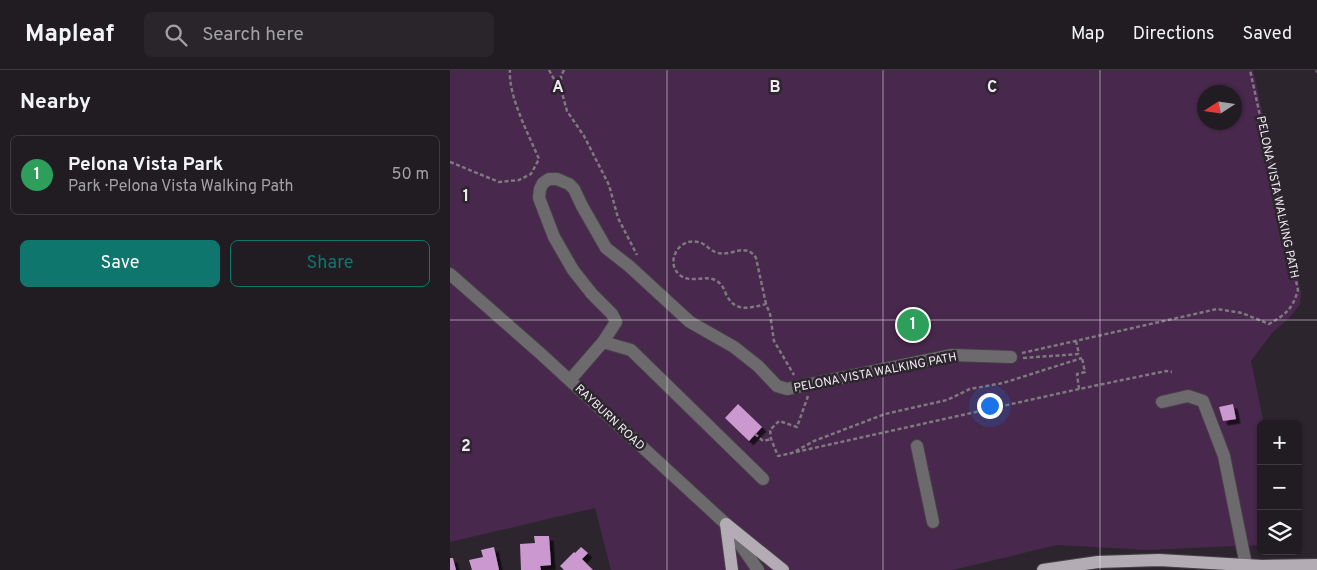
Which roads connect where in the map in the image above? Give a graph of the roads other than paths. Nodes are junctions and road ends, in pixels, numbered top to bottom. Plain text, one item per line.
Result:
1 (450, 274) edge
2 (603, 342) junction
3 (1011, 357) road end
4 (570, 380) junction
5 (1162, 402) dead end
6 (917, 446) dead end
7 (763, 479) dead end
8 (934, 522) dead end
9 (726, 524) junction
10 (1246, 565) junction
11 (1317, 565) edge
12 (732, 570) edge
13 (758, 570) edge
14 (783, 570) edge
15 (1043, 570) edge

1 - 4 street, RAYBURN ROAD
2 - 3 street, PELONA VISTA WALKING PATH
2 - 4 street
2 - 7 street
4 - 9 street, RAYBURN ROAD
5 - 10 street
6 - 8 street
9 - 12 main road
9 - 13 street, RAYBURN ROAD
9 - 14 main road
10 - 11 main road
10 - 15 main road

